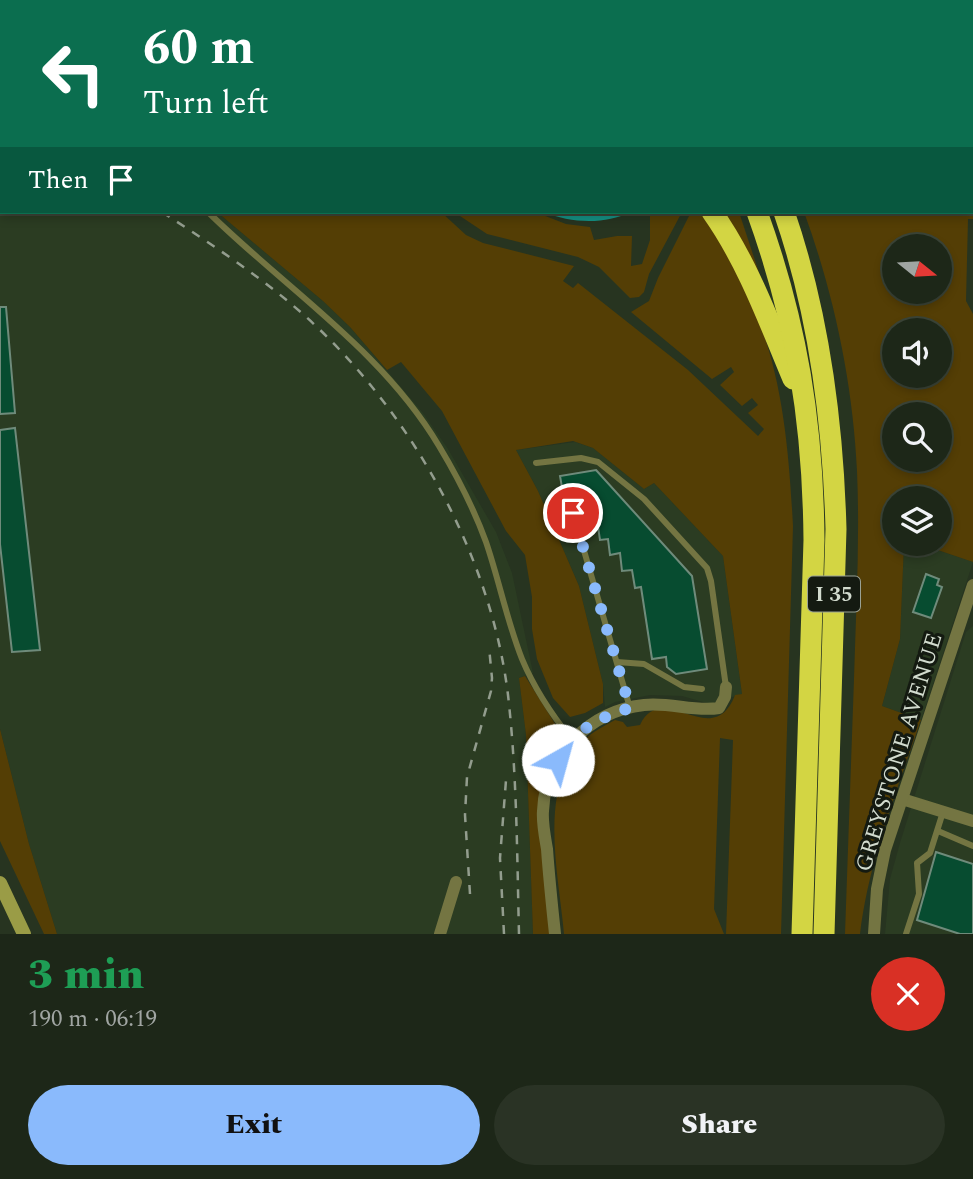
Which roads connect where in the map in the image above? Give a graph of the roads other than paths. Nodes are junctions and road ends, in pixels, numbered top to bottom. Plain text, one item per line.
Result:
1 (210, 214) edge
2 (713, 214) edge
3 (758, 214) edge
4 (785, 214) edge
5 (808, 414) junction
6 (536, 463) dead end
7 (573, 513) dead end
8 (973, 585) edge
9 (617, 662) junction
10 (726, 687) joint
11 (702, 689) dead end
12 (630, 708) junction
13 (572, 740) junction
14 (902, 799) junction
15 (943, 812) junction
16 (973, 821) edge
17 (938, 831) junction
18 (973, 846) edge
19 (456, 882) dead end
20 (0, 884) edge
21 (874, 932) edge
22 (24, 934) edge
23 (440, 934) edge
24 (555, 934) edge
25 (803, 934) edge
26 (824, 934) edge
27 (889, 934) edge
28 (906, 934) edge

1 - 13 lane
2 - 5 highway
3 - 5 highway, I 35
4 - 26 highway, I 35
5 - 25 highway, I 35
6 - 10 lane
7 - 9 lane
8 - 14 street, GREYSTONE AVENUE
9 - 11 lane
9 - 12 lane
10 - 12 street
12 - 13 street
13 - 24 street
14 - 15 street
14 - 21 street, GREYSTONE AVENUE
15 - 16 street
15 - 17 lane
17 - 18 lane
17 - 28 lane
19 - 23 street
20 - 22 main road
21 - 27 street

